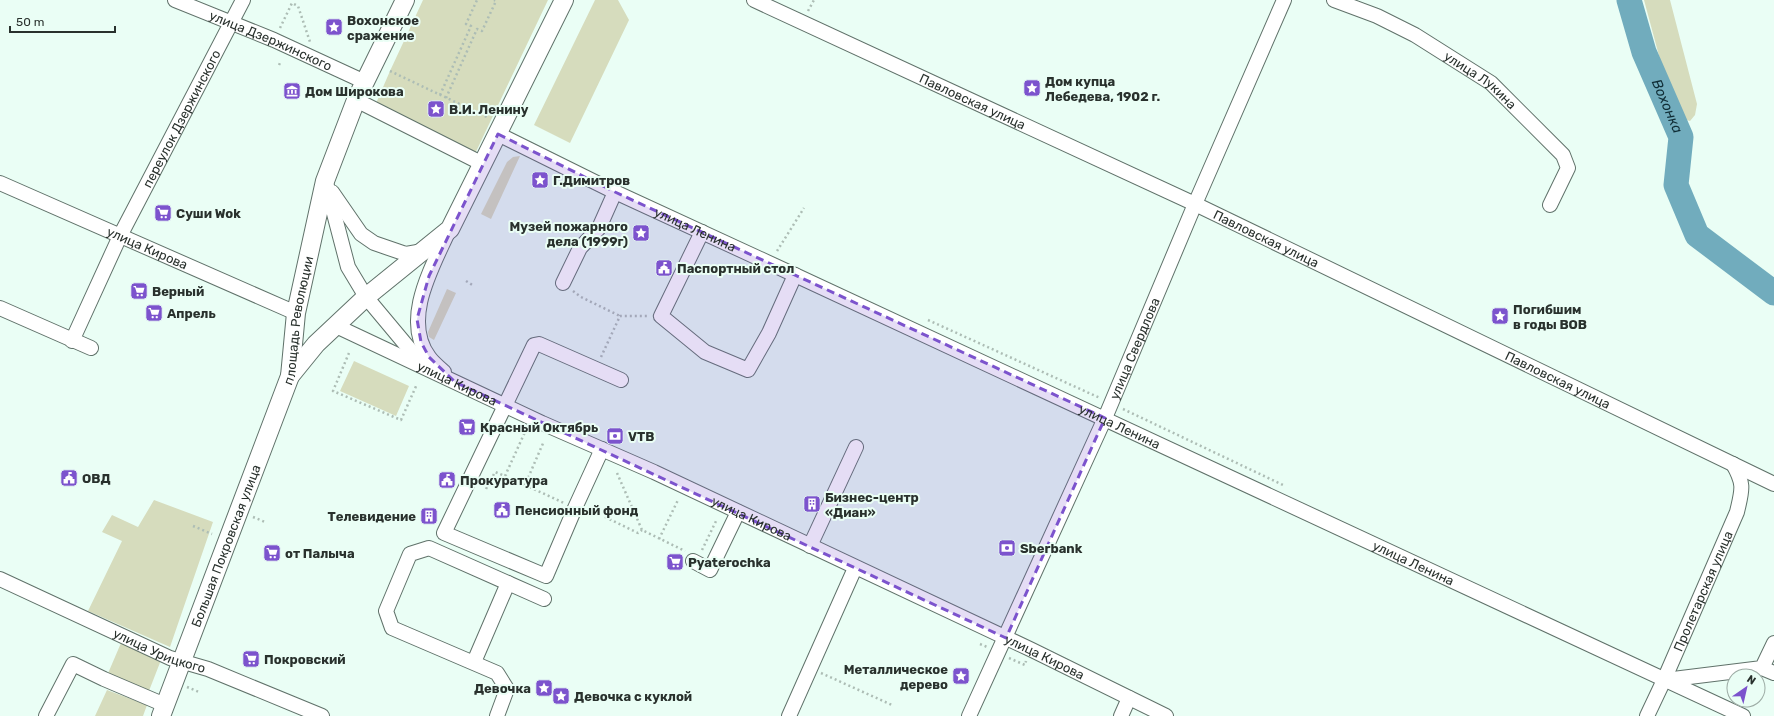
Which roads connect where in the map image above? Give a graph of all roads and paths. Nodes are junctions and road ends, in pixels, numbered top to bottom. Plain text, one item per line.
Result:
1 (175, 0) edge
2 (243, 0) edge
3 (405, 0) edge
4 (477, 0) edge
5 (494, 0) edge
6 (564, 0) edge
7 (754, 0) edge
8 (1284, 0) edge
9 (1334, 0) edge
10 (231, 22) junction
11 (274, 40) junction
12 (318, 59) junction
13 (281, 61) dead end
14 (279, 65) dead end
15 (390, 71) dead end
16 (365, 82) junction
17 (440, 95) junction
18 (446, 98) junction
19 (356, 100) junction
20 (494, 127) junction
21 (483, 164) junction
22 (325, 181) junction
23 (0, 183) edge
24 (615, 192) junction
25 (1195, 204) junction
26 (1550, 205) dead end
27 (804, 208) dead end
28 (450, 229) junction
29 (702, 232) junction
30 (120, 236) junction
31 (423, 250) junction
32 (777, 251) dead end
33 (796, 275) junction
34 (466, 281) dead end
35 (564, 283) joint
36 (474, 286) dead end
37 (366, 297) junction
38 (0, 308) edge
39 (296, 313) junction
40 (620, 316) junction
41 (661, 316) junction
42 (336, 326) junction
43 (72, 341) junction
44 (91, 348) dead end
45 (349, 353) dead end
46 (425, 367) junction
47 (596, 369) junction
48 (290, 376) junction
49 (620, 380) dead end
50 (455, 382) junction
51 (417, 384) dead end
52 (504, 405) junction
53 (1104, 418) junction
54 (525, 432) dead end
55 (544, 441) dead end
56 (856, 446) dead end
57 (602, 449) junction
58 (1733, 464) junction
59 (617, 473) dead end
60 (505, 476) junction
61 (1774, 484) edge
62 (525, 485) junction
63 (486, 489) dead end
64 (678, 500) dead end
65 (575, 508) junction
66 (738, 512) junction
67 (605, 517) dead end
68 (717, 519) dead end
69 (193, 526) dead end
70 (642, 530) junction
71 (212, 534) dead end
72 (659, 538) junction
73 (810, 546) junction
74 (694, 555) junction
75 (855, 568) junction
76 (0, 579) edge
77 (508, 583) junction
78 (544, 599) dead end
79 (1006, 638) junction
80 (1774, 642) edge
81 (181, 660) junction
82 (474, 662) junction
83 (811, 668) junction
84 (1768, 670) edge
85 (1664, 680) junction
86 (1129, 698) junction
87 (892, 705) dead end
88 (163, 710) edge
89 (46, 716) edge
90 (322, 716) edge
91 (497, 716) edge
92 (789, 716) edge
93 (969, 716) edge
94 (1121, 716) edge
95 (1166, 716) edge
96 (1647, 716) edge
97 (1743, 716) edge

1 - 10 street, улица Дзержинского
2 - 10 street, переулок Дзержинского
3 - 16 main road, площадь Революции
4 - 17 path
5 - 18 path
6 - 20 main road, площадь Революции
7 - 25 street, Павловская улица
8 - 25 street, улица Свердлова
9 - 26 street, улица Лукина
10 - 11 street, улица Дзержинского
10 - 30 street, переулок Дзержинского
11 - 12 street, улица Дзержинского
11 - 12 path
12 - 16 street, улица Дзержинского
13 - 14 path
15 - 17 path
16 - 19 main road, площадь Революции
17 - 18 path
18 - 20 path
19 - 21 street
19 - 22 main road, площадь Революции
20 - 21 main road, площадь Революции
20 - 24 street, улица Ленина
21 - 28 main road, площадь Революции
22 - 31 street, площадь Революции
22 - 37 street
22 - 39 main road, площадь Революции
23 - 30 street, улица Кирова
24 - 29 street, улица Ленина
24 - 35 street
25 - 53 street, улица Свердлова
25 - 58 street, Павловская улица
27 - 32 path
28 - 31 main road, площадь Революции
28 - 50 street, площадь Революции
29 - 33 street, улица Ленина
29 - 41 street
30 - 39 street, улица Кирова
30 - 43 street, переулок Дзержинского
31 - 37 main road, площадь Революции
33 - 41 street
33 - 53 street, улица Ленина
34 - 36 path
35 - 40 path
37 - 42 main road, площадь Революции
37 - 46 street
38 - 43 street
39 - 48 main road, площадь Революции
40 - 41 path
40 - 47 path
42 - 46 street, улица Кирова
42 - 48 main road, площадь Революции
43 - 44 street
45 - 51 path
46 - 50 street, улица Кирова
47 - 49 street
47 - 52 street
48 - 81 main road, Большая Покровская улица
50 - 52 street, улица Кирова
52 - 57 street, улица Кирова
52 - 65 street
53 - 79 street, улица Свердлова
53 - 85 street, улица Ленина
54 - 60 path
55 - 62 path
56 - 73 street
57 - 65 street
57 - 66 street, улица Кирова
58 - 61 street, Павловская улица
58 - 85 street, Пролетарская улица
59 - 70 path
60 - 62 path
60 - 63 path
62 - 65 path
64 - 72 path
66 - 73 street, улица Кирова
66 - 74 street
67 - 70 path
68 - 74 path
69 - 71 path
70 - 72 path
72 - 74 path
73 - 75 street, улица Кирова
75 - 79 street, улица Кирова
75 - 83 street
76 - 81 street, улица Урицкого
77 - 78 street
77 - 82 street
77 - 82 street
79 - 86 street, улица Кирова
79 - 93 street, улица Свердлова
80 - 84 street
81 - 88 main road, Большая Покровская улица
81 - 90 street, улица Урицкого
82 - 91 street
83 - 87 path
83 - 92 street
84 - 85 street
85 - 96 street, Пролетарская улица
85 - 97 street, улица Ленина
86 - 94 street
86 - 95 street, улица Кирова
88 - 89 street

